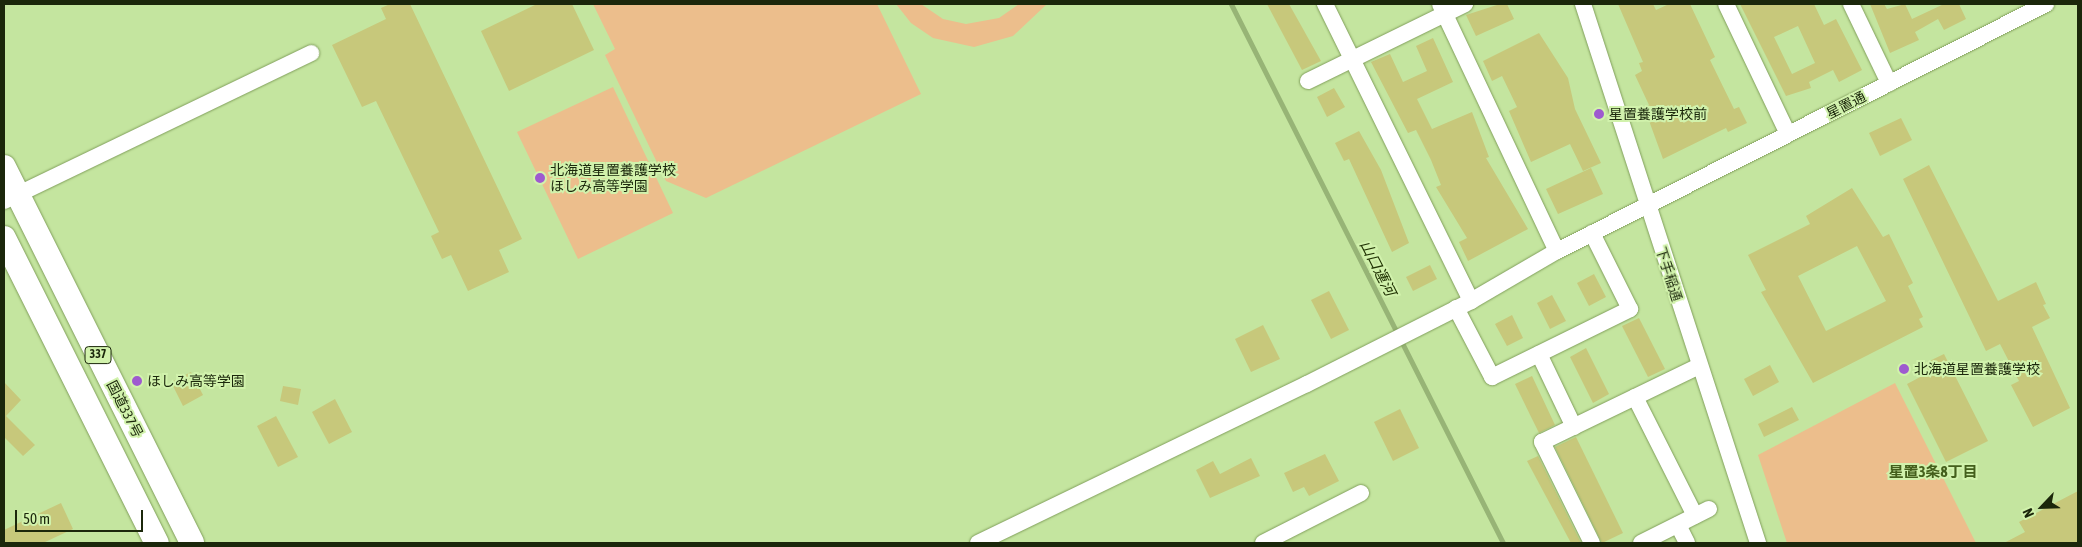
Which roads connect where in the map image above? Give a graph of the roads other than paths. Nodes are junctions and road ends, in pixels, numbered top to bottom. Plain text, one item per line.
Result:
1 (1325, 4) edge
2 (1465, 4) edge
3 (1582, 4) edge
4 (1726, 4) edge
5 (1851, 4) edge
6 (2046, 4) edge
7 (1443, 9) edge
8 (311, 53) dead end
9 (1352, 59) junction
10 (1308, 81) dead end
11 (1890, 83) junction
12 (1788, 134) junction
13 (4, 167) edge
14 (11, 198) edge
15 (1646, 206) junction
16 (1592, 233) junction
17 (4, 238) edge
18 (1557, 250) junction
19 (1463, 304) junction
20 (1539, 354) junction
21 (1698, 366) junction
22 (1635, 397) junction
23 (1574, 426) junction
24 (1361, 493) dead end
25 (1678, 525) junction
26 (157, 543) edge
27 (192, 543) edge
28 (978, 543) edge
29 (1263, 543) edge
30 (1592, 543) edge
31 (1641, 543) edge
32 (1687, 543) edge
33 (1758, 543) edge

1 - 9 street
2 - 7 street
3 - 15 street, 下手稲通
4 - 12 street
5 - 11 street
6 - 11 street, 星置通
7 - 9 street
7 - 18 street
8 - 14 street
9 - 10 street
9 - 19 street
11 - 12 street, 星置通
12 - 15 street, 星置通
13 - 14 highway, 国道337号 / 337
14 - 27 highway, 国道337号 / 337
15 - 16 street, 星置通
15 - 21 street, 下手稲通
16 - 18 street, 星置通
16 - 20 street
17 - 26 highway, 337
18 - 19 street, 星置通
19 - 20 street
19 - 28 street, 星置通
20 - 23 street
21 - 22 street
21 - 33 street, 下手稲通
22 - 23 street
22 - 25 street
23 - 30 street
24 - 29 street
25 - 31 street
25 - 32 street

